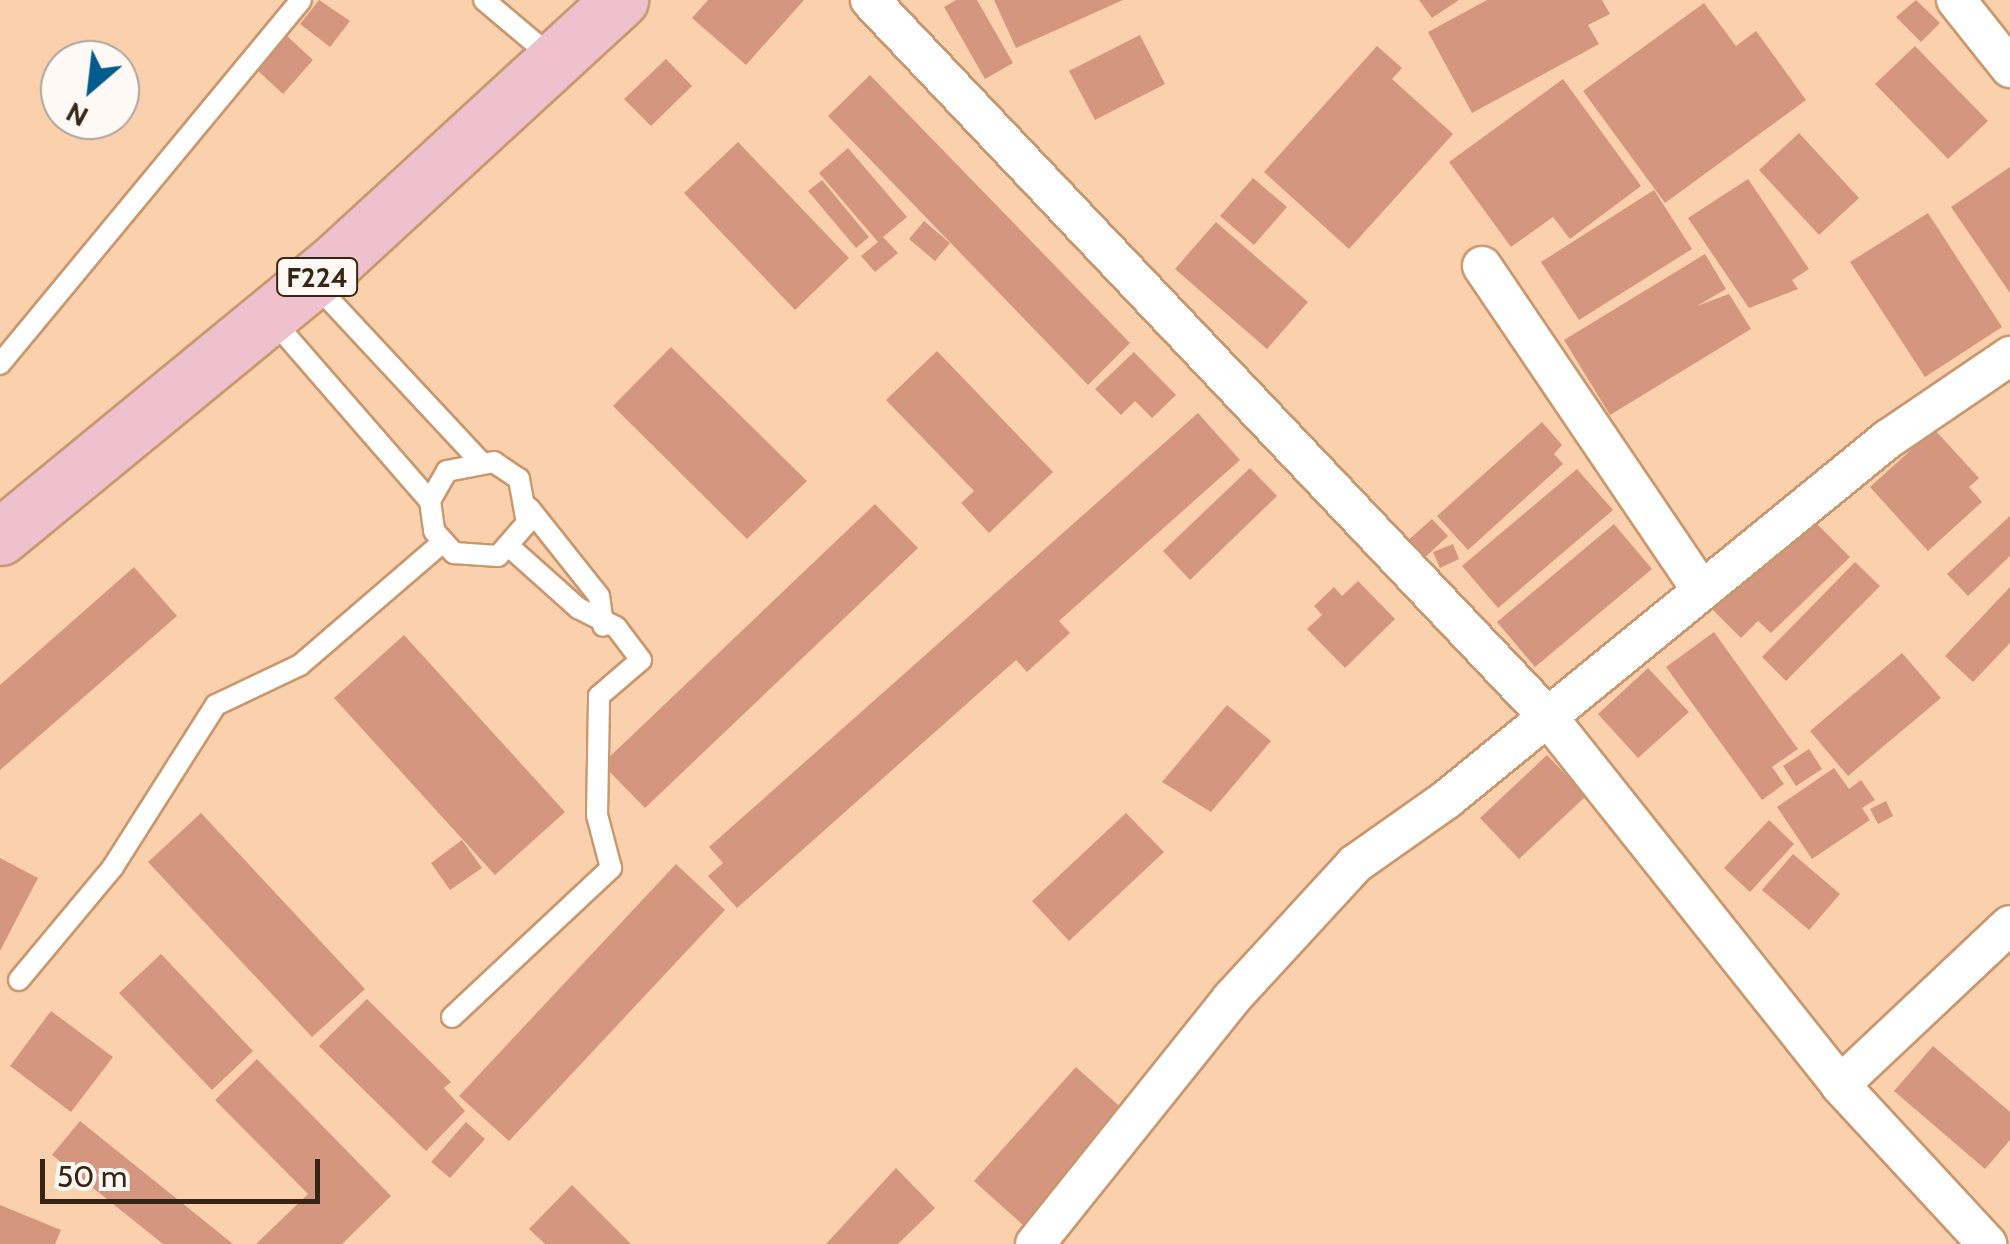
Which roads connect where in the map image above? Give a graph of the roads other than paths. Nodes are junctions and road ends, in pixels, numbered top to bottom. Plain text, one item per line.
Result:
1 (301, 0) edge
2 (484, 0) edge
3 (620, 0) edge
4 (870, 0) edge
5 (1956, 0) edge
6 (556, 62) junction
7 (2010, 68) edge
8 (1482, 266) dead end
9 (312, 281) junction
10 (269, 316) junction
11 (2010, 356) edge
12 (0, 364) edge
13 (479, 460) junction
14 (430, 501) junction
15 (529, 508) junction
16 (0, 537) edge
17 (442, 543) junction
18 (511, 548) junction
19 (1702, 592) junction
20 (603, 626) junction
21 (1547, 716) junction
22 (2010, 925) edge
23 (19, 980) dead end
24 (452, 1017) dead end
25 (1840, 1085) junction
26 (1035, 1244) edge
27 (1987, 1244) edge

1 - 12 lane
2 - 6 lane
3 - 6 main road, F224
4 - 21 street
5 - 7 street
6 - 9 main road, F224
8 - 19 street
9 - 10 main road, F224
9 - 13 lane
10 - 14 lane
10 - 16 main road, F224
11 - 19 street
13 - 14 lane
13 - 15 lane
14 - 17 lane
15 - 18 lane
15 - 20 lane
17 - 18 lane
17 - 23 lane
18 - 20 lane
19 - 21 street
20 - 24 lane
21 - 25 street
21 - 26 street
22 - 25 street
25 - 27 street

